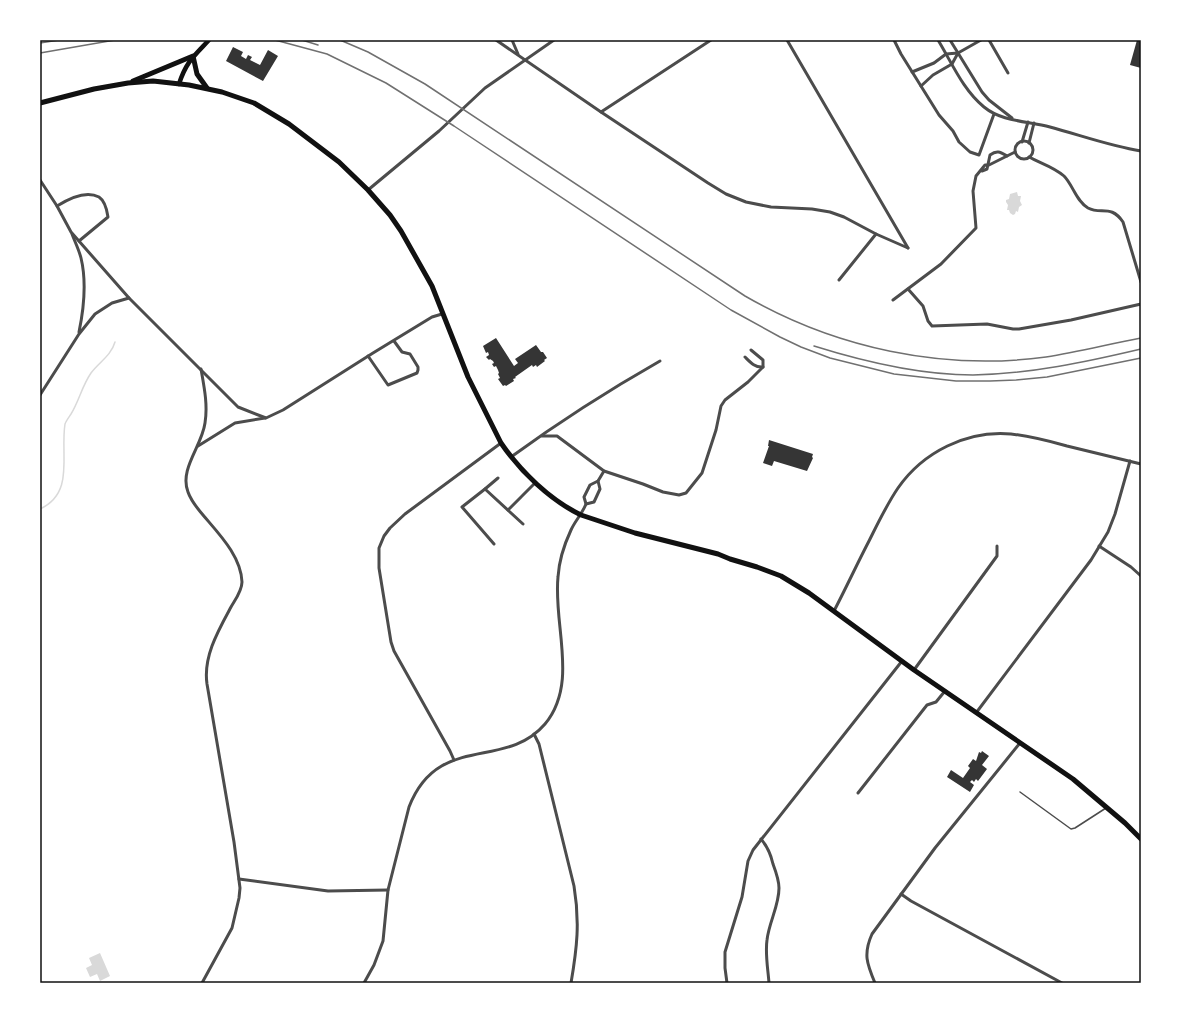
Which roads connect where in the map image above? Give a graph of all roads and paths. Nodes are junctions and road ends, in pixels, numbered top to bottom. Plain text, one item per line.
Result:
1 (209, 40) edge
2 (496, 40) edge
3 (512, 40) edge
4 (554, 40) edge
5 (710, 40) edge
6 (787, 40) edge
7 (894, 40) edge
8 (938, 40) edge
9 (950, 40) edge
10 (981, 40) edge
11 (989, 40) edge
12 (501, 41) edge
13 (205, 42) edge
14 (958, 53) junction
15 (518, 54) junction
16 (946, 54) junction
17 (193, 56) junction
18 (524, 60) junction
19 (952, 64) junction
20 (912, 72) junction
21 (1008, 73) dead end
22 (128, 83) junction
23 (179, 84) junction
24 (921, 86) junction
25 (207, 88) junction
26 (40, 103) edge
27 (601, 112) junction
28 (994, 114) junction
29 (1013, 119) junction
30 (1028, 122) junction
31 (1034, 123) junction
32 (1022, 142) junction
33 (1029, 143) junction
34 (1141, 151) edge
35 (1015, 152) junction
36 (1007, 156) junction
37 (1029, 157) junction
38 (989, 165) junction
39 (40, 180) edge
40 (368, 190) junction
41 (56, 206) junction
42 (71, 232) junction
43 (876, 234) junction
44 (80, 241) junction
45 (839, 280) dead end
46 (1141, 282) edge
47 (908, 289) junction
48 (129, 298) junction
49 (893, 300) dead end
50 (1141, 304) edge
51 (442, 314) junction
52 (79, 334) junction
53 (394, 340) junction
54 (751, 350) dead end
55 (756, 354) junction
56 (368, 356) junction
57 (745, 357) dead end
58 (660, 361) dead end
59 (750, 361) junction
60 (762, 367) junction
61 (201, 369) junction
62 (40, 395) edge
63 (266, 418) junction
64 (542, 436) junction
65 (501, 443) junction
66 (198, 446) junction
67 (511, 456) junction
68 (1130, 461) junction
69 (1141, 464) edge
70 (604, 472) junction
71 (498, 478) dead end
72 (598, 481) junction
73 (535, 483) junction
74 (485, 489) junction
75 (586, 504) junction
76 (508, 510) junction
77 (581, 515) junction
78 (523, 524) dead end
79 (494, 544) dead end
80 (997, 546) dead end
81 (1099, 546) junction
82 (1141, 576) edge
83 (834, 611) junction
84 (902, 661) junction
85 (914, 670) junction
86 (945, 691) junction
87 (976, 714) junction
88 (534, 734) junction
89 (1020, 743) junction
90 (454, 760) junction
91 (858, 792) dead end
92 (1020, 792) dead end
93 (1107, 807) junction
94 (761, 839) junction
95 (1141, 839) edge
96 (239, 880) junction
97 (388, 890) junction
98 (901, 894) junction
99 (202, 983) edge
100 (364, 983) edge
101 (571, 983) edge
102 (727, 983) edge
103 (769, 983) edge
104 (874, 983) edge
105 (1062, 983) edge

1 - 13 main road
2 - 12 street
3 - 15 street
4 - 18 street
5 - 27 street
6 - 43 street
7 - 20 street
8 - 16 street
9 - 14 street
10 - 14 street
11 - 21 street
12 - 15 street
13 - 17 main road
14 - 16 street
14 - 19 street
14 - 29 street
15 - 18 street
16 - 19 street
16 - 20 street
17 - 22 highway
17 - 23 main road
17 - 25 highway
18 - 27 street
18 - 40 street
19 - 24 street
19 - 28 street
20 - 24 street
22 - 23 highway
22 - 26 highway
23 - 25 highway
24 - 28 street
25 - 40 highway
27 - 43 street
28 - 29 street
29 - 30 street
30 - 31 street
30 - 32 street
31 - 33 street
31 - 34 street
32 - 33 street
32 - 35 street
33 - 37 street
35 - 36 street
35 - 37 street
36 - 38 street
36 - 38 street
37 - 46 street
38 - 47 street
39 - 41 street
40 - 51 highway
41 - 42 street
41 - 44 street
42 - 44 street
42 - 52 street
43 - 45 street
44 - 48 street
47 - 49 street
47 - 50 street
48 - 52 street
48 - 61 street
51 - 53 street
51 - 65 highway
52 - 62 street
53 - 56 street
53 - 56 street
54 - 55 street
55 - 59 street
55 - 60 street
56 - 63 street
57 - 59 street
58 - 64 street
59 - 60 street
60 - 70 street
61 - 63 street
61 - 66 street
63 - 66 street
64 - 67 street
64 - 70 street
65 - 67 highway
65 - 90 street
66 - 96 street
67 - 73 highway
68 - 69 street
68 - 81 street
68 - 83 street
70 - 72 street
71 - 74 street
72 - 75 street
72 - 75 street
73 - 76 street
73 - 77 highway
74 - 76 street
74 - 79 street
75 - 77 street
76 - 78 street
77 - 83 highway
77 - 88 street
80 - 85 street
81 - 82 street
81 - 87 street
83 - 84 highway
84 - 85 highway
84 - 94 street
85 - 86 highway
86 - 87 highway
86 - 91 street
87 - 89 highway
88 - 90 street
88 - 101 street
89 - 93 highway
89 - 98 street
90 - 97 street
92 - 93 lane
93 - 95 highway
94 - 102 street
94 - 103 street
96 - 97 street
96 - 99 street
97 - 100 street
98 - 104 street
98 - 105 street

